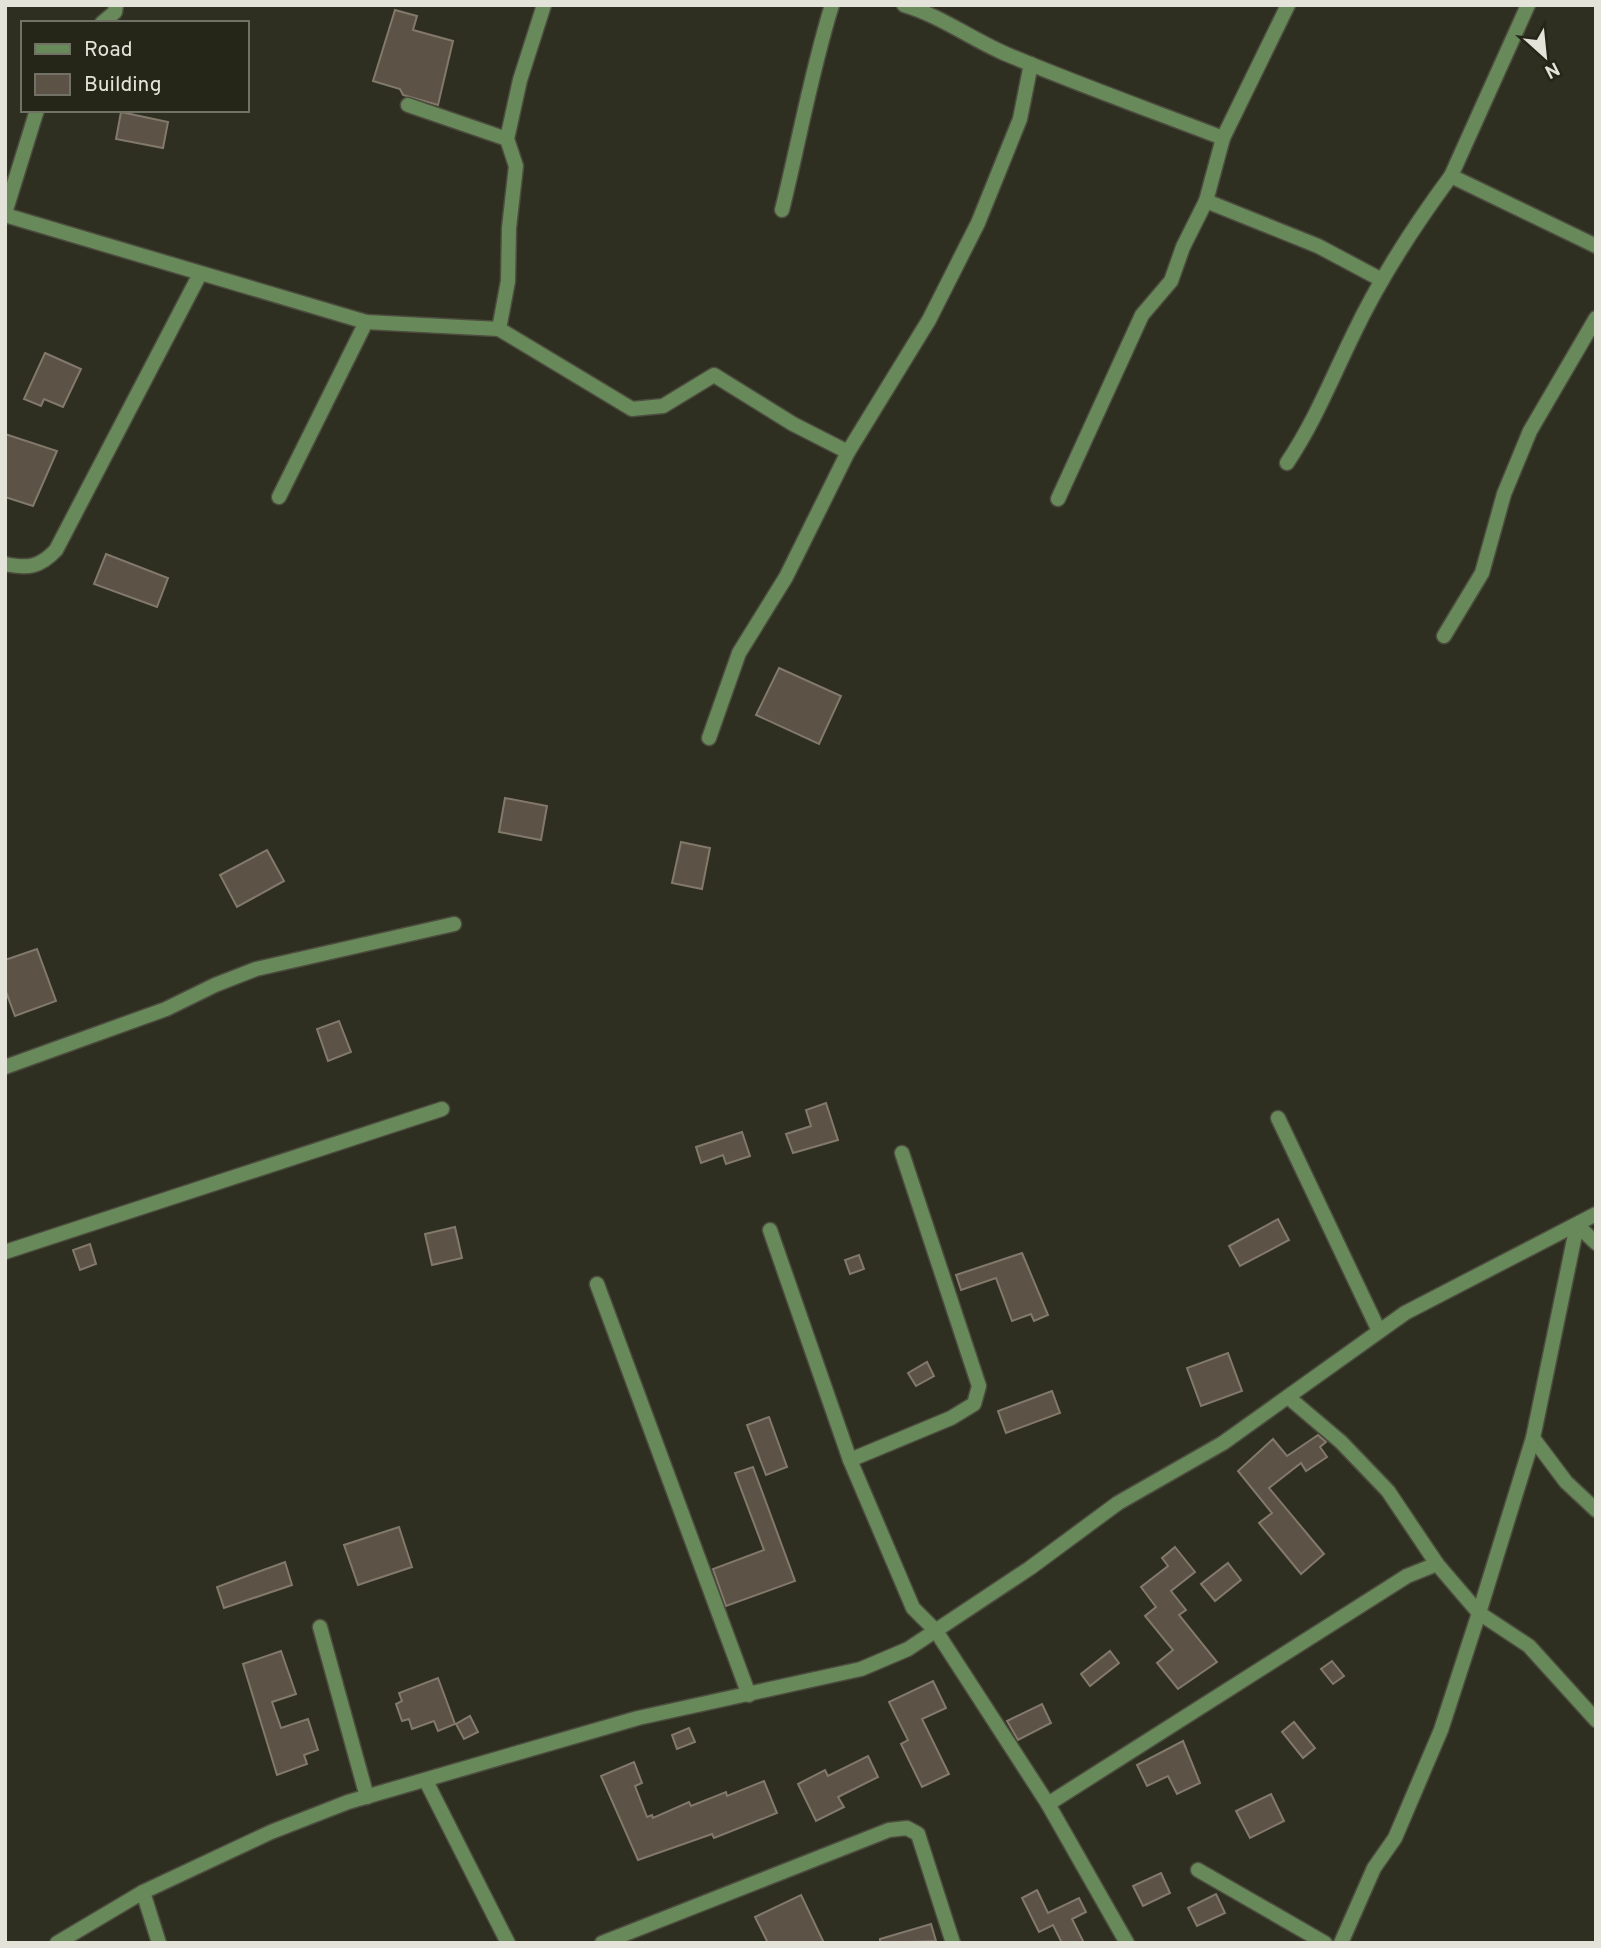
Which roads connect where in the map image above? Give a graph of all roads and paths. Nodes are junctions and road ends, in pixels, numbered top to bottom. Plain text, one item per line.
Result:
1 (116, 5) edge
2 (544, 5) edge
3 (832, 5) edge
4 (904, 5) edge
5 (1288, 5) edge
6 (1528, 5) edge
7 (104, 21) edge
8 (1031, 64) junction
9 (408, 105) dead end
10 (36, 112) edge
11 (1223, 138) junction
12 (507, 139) junction
13 (1451, 176) junction
14 (1206, 201) junction
15 (782, 210) dead end
16 (5, 214) edge
17 (1596, 246) edge
18 (200, 274) junction
19 (1382, 280) junction
20 (1596, 318) edge
21 (366, 322) junction
22 (499, 329) junction
23 (848, 452) junction
24 (1287, 463) dead end
25 (279, 497) dead end
26 (1058, 499) dead end
27 (5, 564) edge
28 (1444, 636) dead end
29 (709, 738) dead end
30 (454, 924) dead end
31 (5, 1067) edge
32 (442, 1109) dead end
33 (1279, 1118) dead end
34 (902, 1153) dead end
35 (1596, 1214) edge
36 (1577, 1225) junction
37 (770, 1230) dead end
38 (1596, 1243) edge
39 (5, 1252) edge
40 (597, 1284) dead end
41 (1379, 1331) junction
42 (1288, 1397) junction
43 (1533, 1438) junction
44 (850, 1460) junction
45 (1596, 1510) edge
46 (1437, 1564) junction
47 (1479, 1612) junction
48 (320, 1627) dead end
49 (936, 1631) junction
50 (749, 1695) junction
51 (1596, 1720) edge
52 (426, 1781) junction
53 (367, 1797) junction
54 (1048, 1804) junction
55 (1198, 1870) dead end
56 (143, 1892) junction
57 (57, 1943) edge
58 (159, 1943) edge
59 (509, 1943) edge
60 (602, 1943) edge
61 (953, 1943) edge
62 (1127, 1943) edge
63 (1325, 1943) edge
64 (1341, 1943) edge

1 - 7 street
2 - 12 street
3 - 15 street
4 - 8 street
5 - 11 street
6 - 13 street
8 - 11 street
8 - 23 street
9 - 12 street
10 - 16 street
11 - 14 street
12 - 22 street
13 - 17 street
13 - 19 street
14 - 19 street
14 - 26 street
16 - 18 street
18 - 21 street
18 - 27 street
19 - 24 street
20 - 28 street
21 - 22 street
21 - 25 street
22 - 23 street
23 - 29 street
30 - 31 street
32 - 39 street
33 - 41 street
34 - 44 street
35 - 36 street
36 - 38 street
36 - 41 street
36 - 43 street
37 - 44 street
40 - 50 street
41 - 42 street
42 - 46 street
42 - 49 street
43 - 45 street
43 - 47 street
44 - 49 street
46 - 47 street
46 - 54 street
47 - 51 street
47 - 64 street
48 - 53 street
49 - 50 street
49 - 54 street
50 - 52 street
52 - 53 street
52 - 59 street
53 - 56 street
54 - 62 street
55 - 63 street
56 - 57 street
56 - 58 street
60 - 61 street

